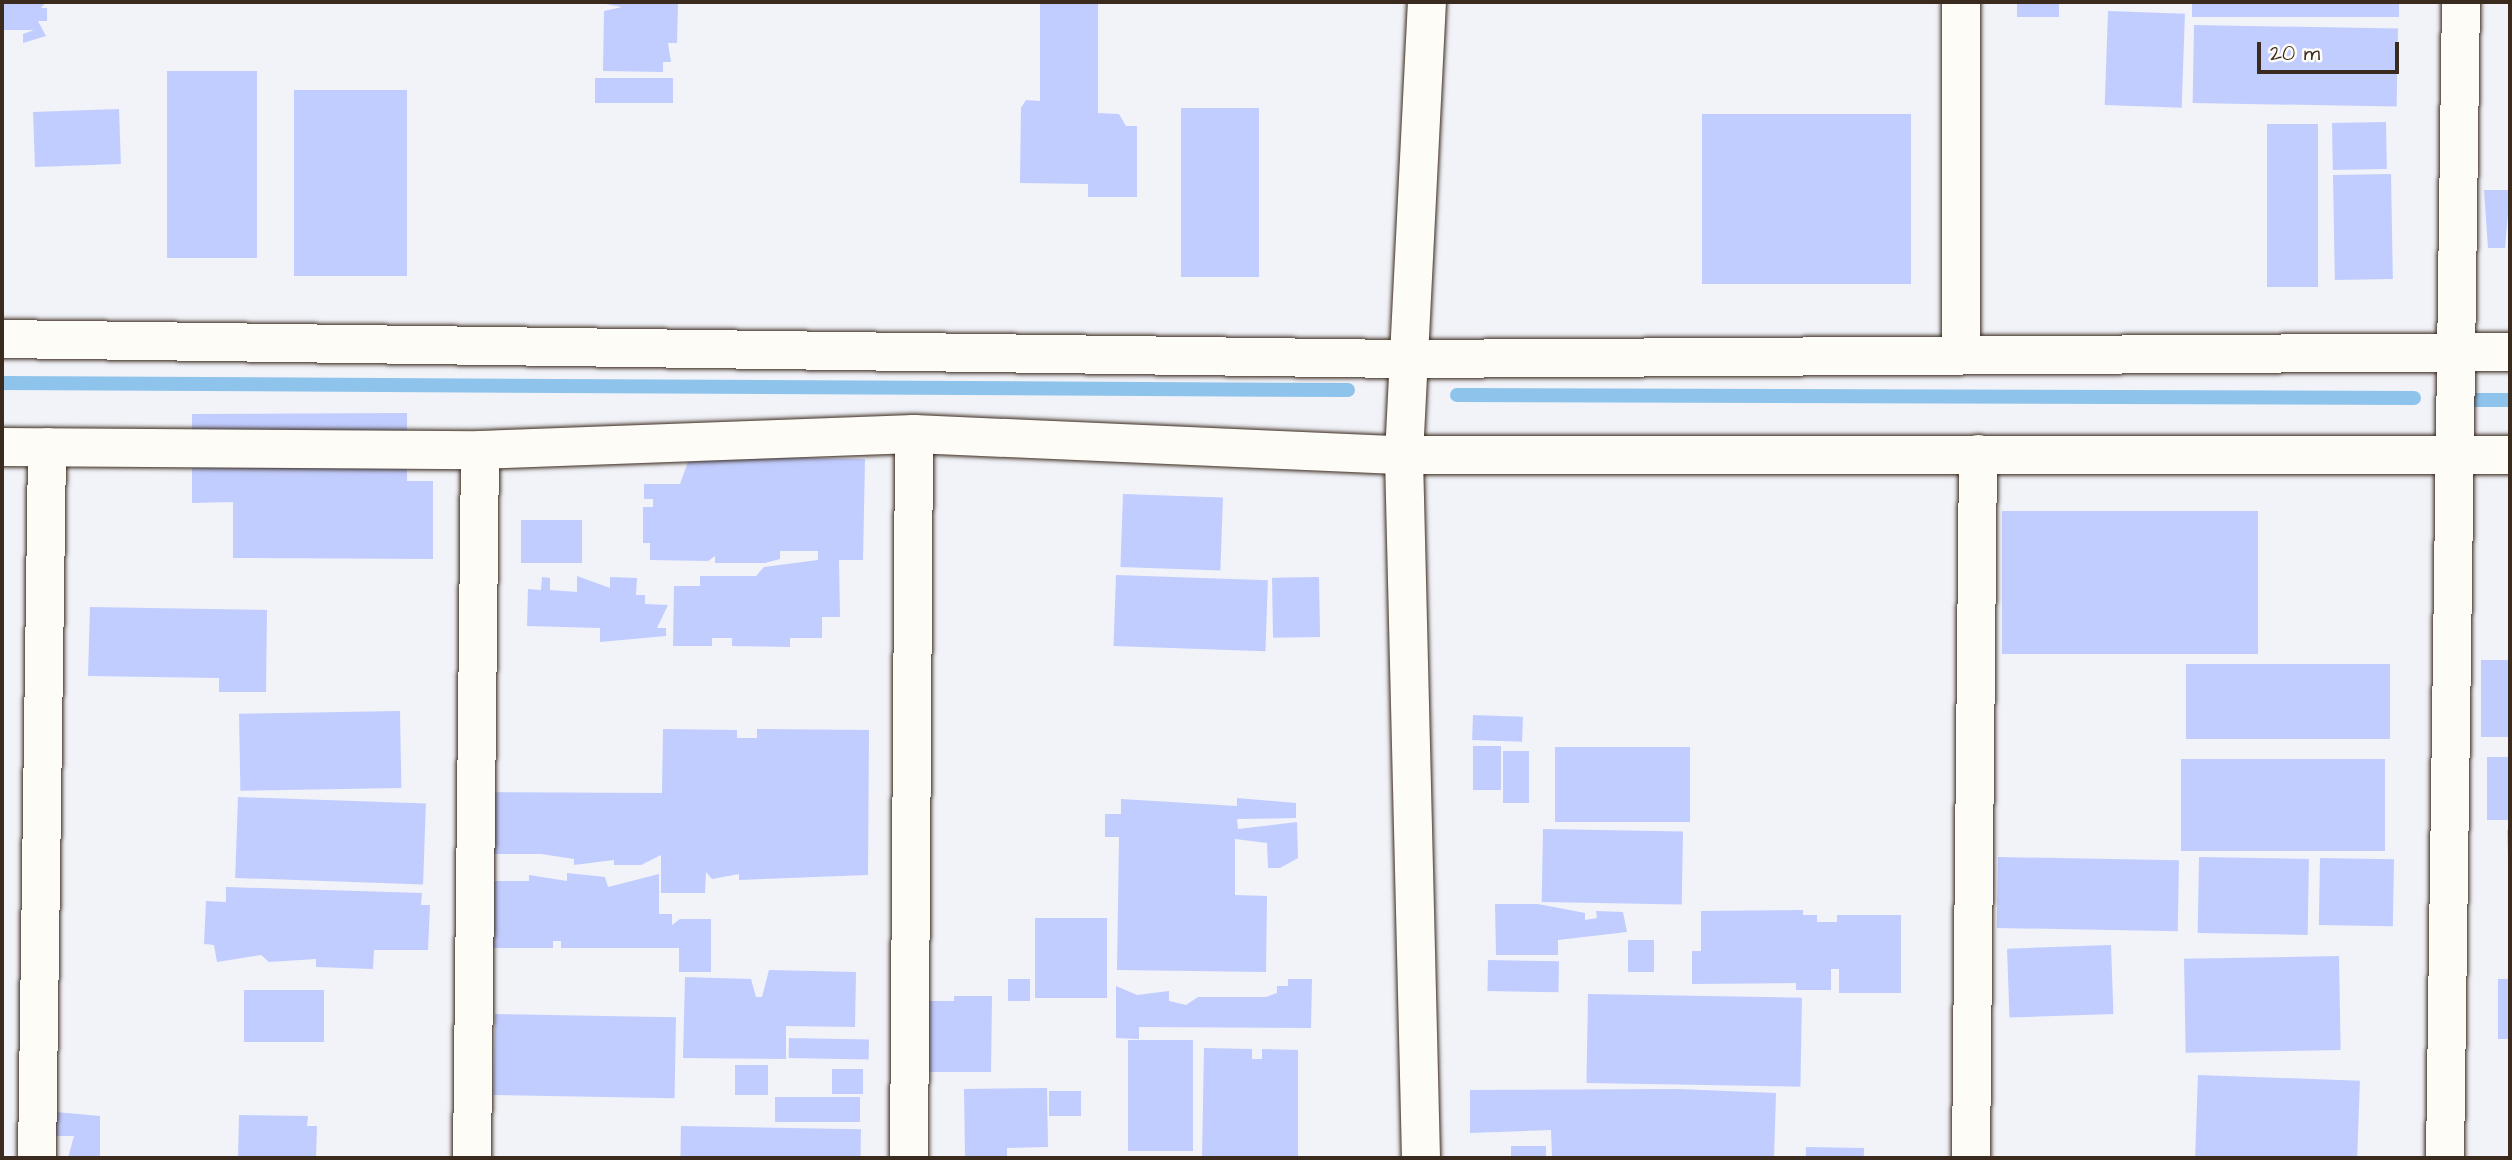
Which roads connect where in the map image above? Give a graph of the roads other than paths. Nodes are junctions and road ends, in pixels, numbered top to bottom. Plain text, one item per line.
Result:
1 (1427, 2) edge
2 (1961, 2) edge
3 (2461, 2) edge
4 (2, 339) edge
5 (2456, 352) junction
6 (2510, 352) edge
7 (1961, 354) junction
8 (1406, 359) junction
9 (914, 434) junction
10 (2, 447) edge
11 (47, 447) junction
12 (480, 450) junction
13 (1978, 454) junction
14 (1404, 455) junction
15 (2510, 455) edge
16 (2454, 456) junction
17 (37, 1158) edge
18 (472, 1158) edge
19 (909, 1158) edge
20 (1421, 1158) edge
21 (1971, 1158) edge
22 (2445, 1158) edge

1 - 8 street
2 - 7 street
3 - 5 street
4 - 8 street
5 - 6 street
5 - 7 street
5 - 16 street
7 - 8 street
8 - 14 street
9 - 12 street
9 - 14 street
9 - 19 street
10 - 11 street
11 - 12 street
11 - 17 street
12 - 18 street
13 - 14 street
13 - 16 street
13 - 21 street
14 - 20 street
15 - 16 street
16 - 22 street

